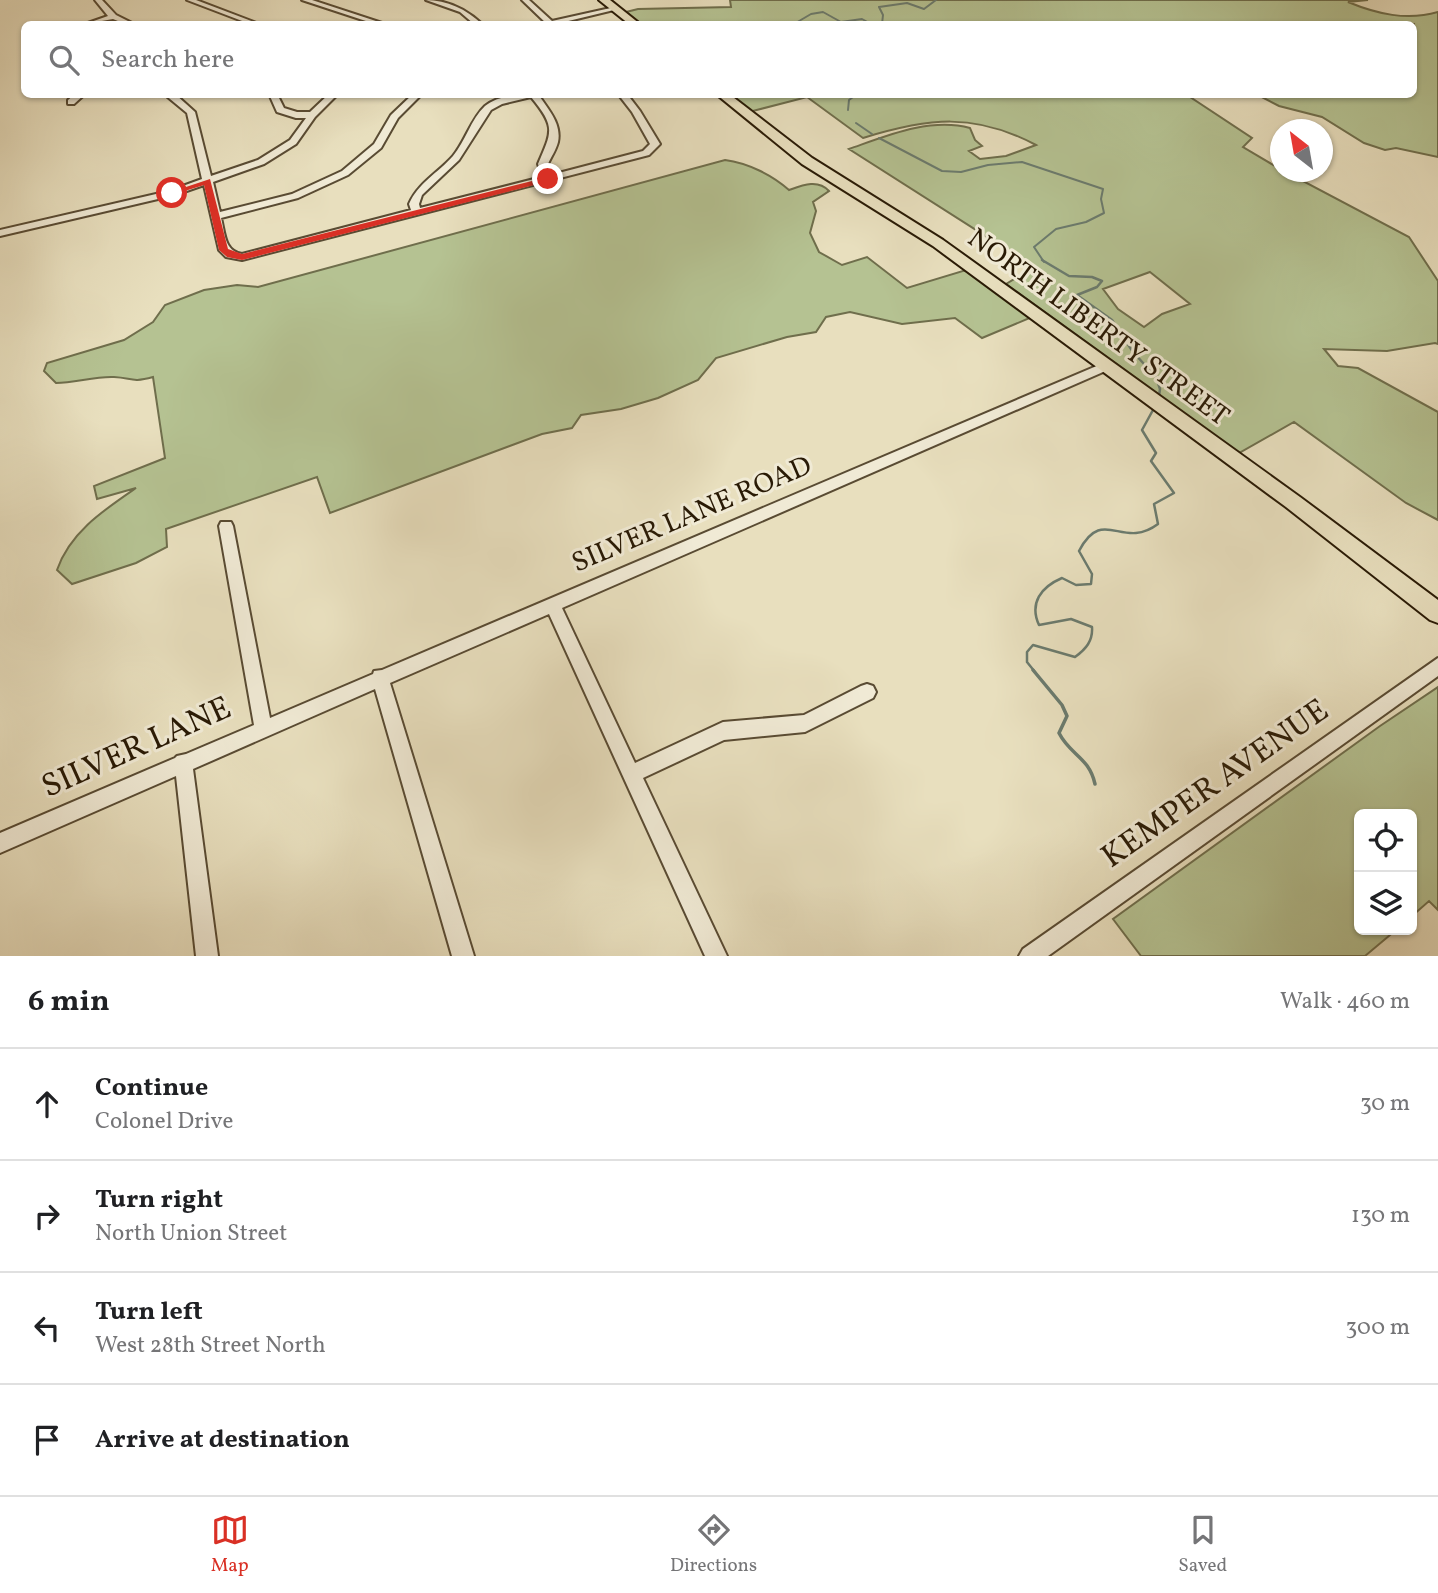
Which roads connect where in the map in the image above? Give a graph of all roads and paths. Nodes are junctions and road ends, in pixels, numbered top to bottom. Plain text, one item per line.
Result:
1 (98, 0) edge
2 (190, 0) edge
3 (305, 0) edge
4 (429, 0) edge
5 (525, 0) edge
6 (604, 0) edge
7 (618, 11) junction
8 (113, 17) junction
9 (99, 21) edge
10 (123, 21) edge
11 (247, 21) edge
12 (372, 21) edge
13 (474, 21) edge
14 (548, 21) edge
15 (557, 21) edge
16 (578, 21) edge
17 (631, 21) edge
18 (76, 98) edge
19 (175, 98) edge
20 (275, 98) edge
21 (330, 98) edge
22 (414, 98) edge
23 (518, 98) edge
24 (536, 98) edge
25 (625, 98) edge
26 (726, 98) edge
27 (71, 102) dead end
28 (312, 115) junction
29 (548, 179) junction
30 (208, 181) junction
31 (418, 213) junction
32 (216, 216) junction
33 (0, 233) edge
34 (1105, 366) junction
35 (226, 526) dead end
36 (552, 604) junction
37 (1438, 613) edge
38 (1438, 666) edge
39 (380, 677) junction
40 (867, 692) dead end
41 (299, 712) joint
42 (263, 728) junction
43 (183, 762) junction
44 (631, 774) junction
45 (0, 843) edge
46 (207, 956) edge
47 (463, 956) edge
48 (716, 956) edge
49 (1030, 956) edge

1 - 8 street
2 - 11 street
3 - 12 street
4 - 13 street
5 - 14 street
6 - 7 main road
7 - 15 street
7 - 16 street
7 - 17 main road
8 - 9 street
8 - 10 street
18 - 27 street
19 - 30 street
20 - 28 street
21 - 28 street
22 - 32 street
23 - 31 street
24 - 29 street
25 - 29 street
26 - 34 main road, NORTH LIBERTY STREET
28 - 30 street
29 - 31 street
30 - 32 street
30 - 33 street
31 - 32 street
34 - 36 street, SILVER LANE ROAD
34 - 37 main road, NORTH LIBERTY STREET
35 - 42 street
36 - 39 street, SILVER LANE ROAD
36 - 44 street
38 - 49 street, KEMPER AVENUE
39 - 41 street, SILVER LANE ROAD
39 - 47 street
40 - 44 street
41 - 42 street, SILVER LANE
42 - 43 street, SILVER LANE
43 - 45 street, SILVER LANE
43 - 46 street
44 - 48 street

